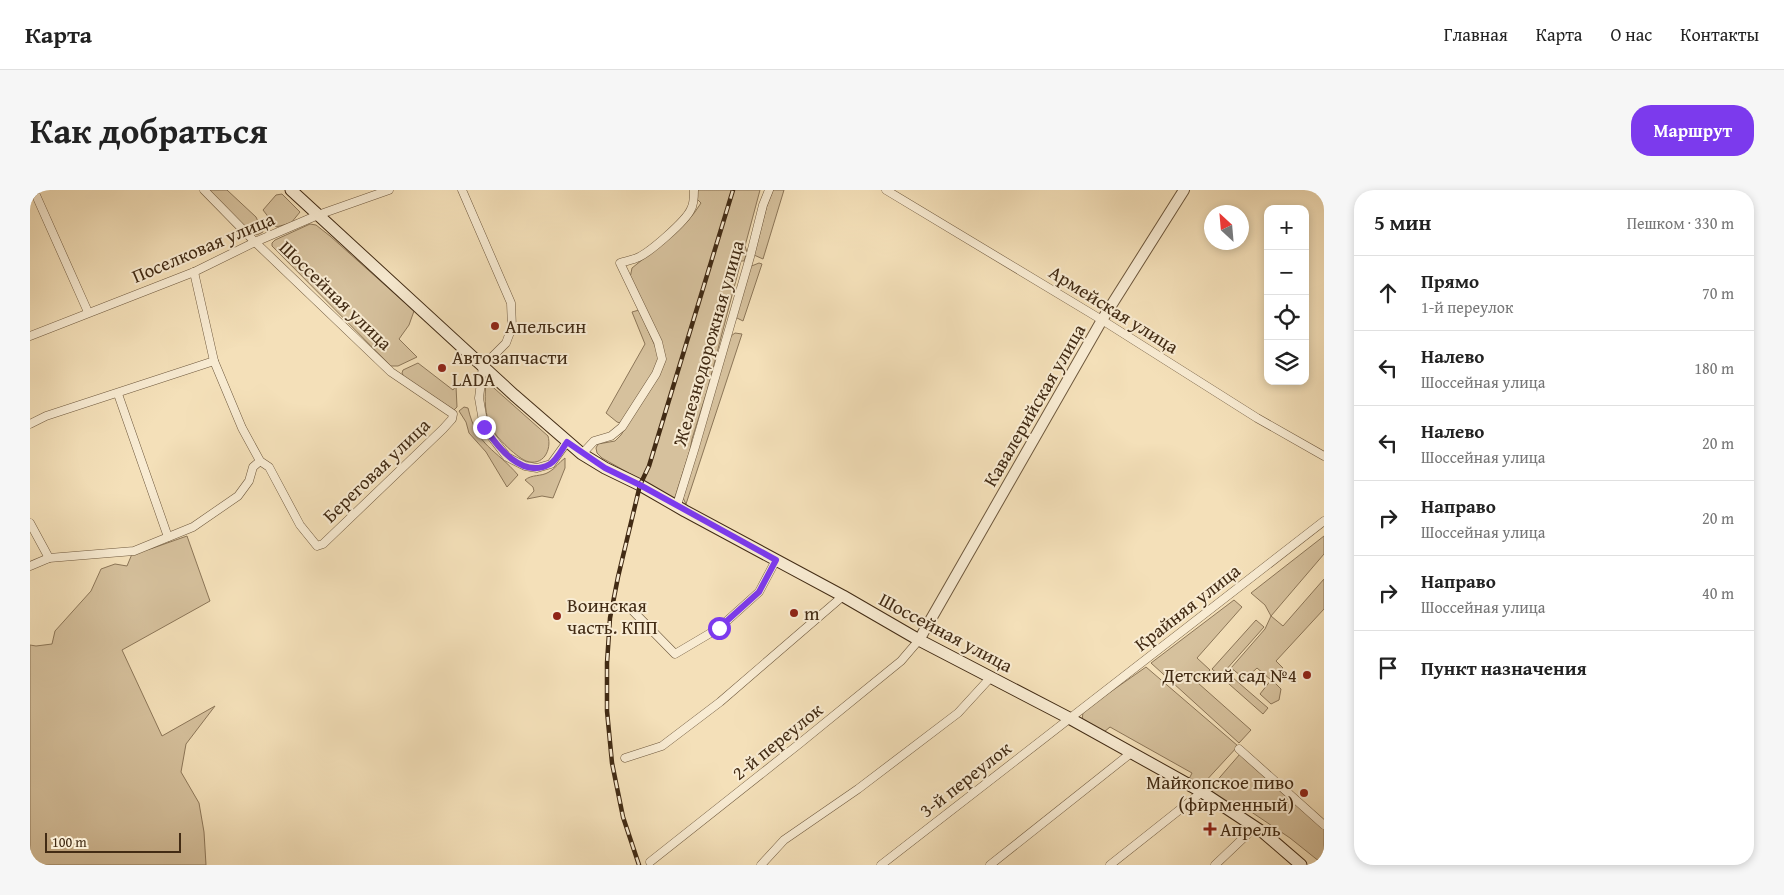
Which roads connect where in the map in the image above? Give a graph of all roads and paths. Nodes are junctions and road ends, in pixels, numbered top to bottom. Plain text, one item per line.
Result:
1 (204, 190) edge
2 (291, 190) edge
3 (389, 190) edge
4 (462, 190) edge
5 (694, 190) edge
6 (769, 190) edge
7 (886, 190) edge
8 (1184, 190) edge
9 (35, 192) edge
10 (318, 215) junction
11 (255, 242) junction
12 (194, 272) junction
13 (88, 312) junction
14 (1102, 320) junction
15 (30, 336) edge
16 (214, 361) junction
17 (483, 366) junction
18 (118, 394) junction
19 (452, 414) joint
20 (30, 424) edge
21 (567, 442) junction
22 (582, 454) junction
23 (1324, 456) edge
24 (260, 461) junction
25 (677, 505) junction
26 (1324, 521) edge
27 (30, 523) edge
28 (168, 537) junction
29 (49, 558) junction
30 (776, 560) junction
31 (30, 566) edge
32 (843, 596) junction
33 (629, 607) dead end
34 (919, 640) junction
35 (990, 677) junction
36 (1069, 718) junction
37 (1239, 749) dead end
38 (1131, 753) junction
39 (625, 758) dead end
40 (1202, 792) junction
41 (1324, 825) edge
42 (1255, 827) junction
43 (1324, 861) edge
44 (650, 862) dead end
45 (761, 865) edge
46 (880, 865) edge
47 (990, 865) edge
48 (1110, 865) edge
49 (1215, 865) edge
50 (1301, 865) edge
51 (1320, 865) edge

1 - 11 street, Шоссейная улица
2 - 10 main road, Шоссейная улица
3 - 10 street, Поселковая улица
4 - 17 street
5 - 22 street
6 - 25 street, Железнодорожная улица
7 - 14 street, Армейская улица
8 - 14 street, Кавалерийская улица
9 - 13 street
10 - 11 street, Поселковая улица
10 - 17 main road, Шоссейная улица
11 - 12 street, Поселковая улица
11 - 19 street, Шоссейная улица
12 - 13 street, Поселковая улица
12 - 16 street
13 - 15 street, Поселковая улица
14 - 23 street, Армейская улица
14 - 34 street, Кавалерийская улица
16 - 18 street
16 - 24 street
17 - 21 main road, Шоссейная улица
17 - 21 street
18 - 20 street
18 - 28 street
19 - 24 street, Береговая улица
21 - 22 main road, Шоссейная улица
22 - 25 main road, Шоссейная улица
24 - 28 street
25 - 30 main road, Шоссейная улица
26 - 36 street, Крайняя улица
27 - 29 street
28 - 29 street
29 - 31 street
30 - 32 main road, Шоссейная улица
30 - 33 street
32 - 34 main road, Шоссейная улица
32 - 39 street
34 - 35 main road, Шоссейная улица
34 - 44 street, 2-й переулок
35 - 36 main road, Шоссейная улица
35 - 45 street
36 - 38 main road, Шоссейная улица
36 - 46 street, 3-й переулок
37 - 41 street
38 - 40 main road, Шоссейная улица
38 - 47 street
40 - 42 main road, Шоссейная улица
40 - 48 street
42 - 49 street
42 - 50 main road, Шоссейная улица
43 - 51 street

